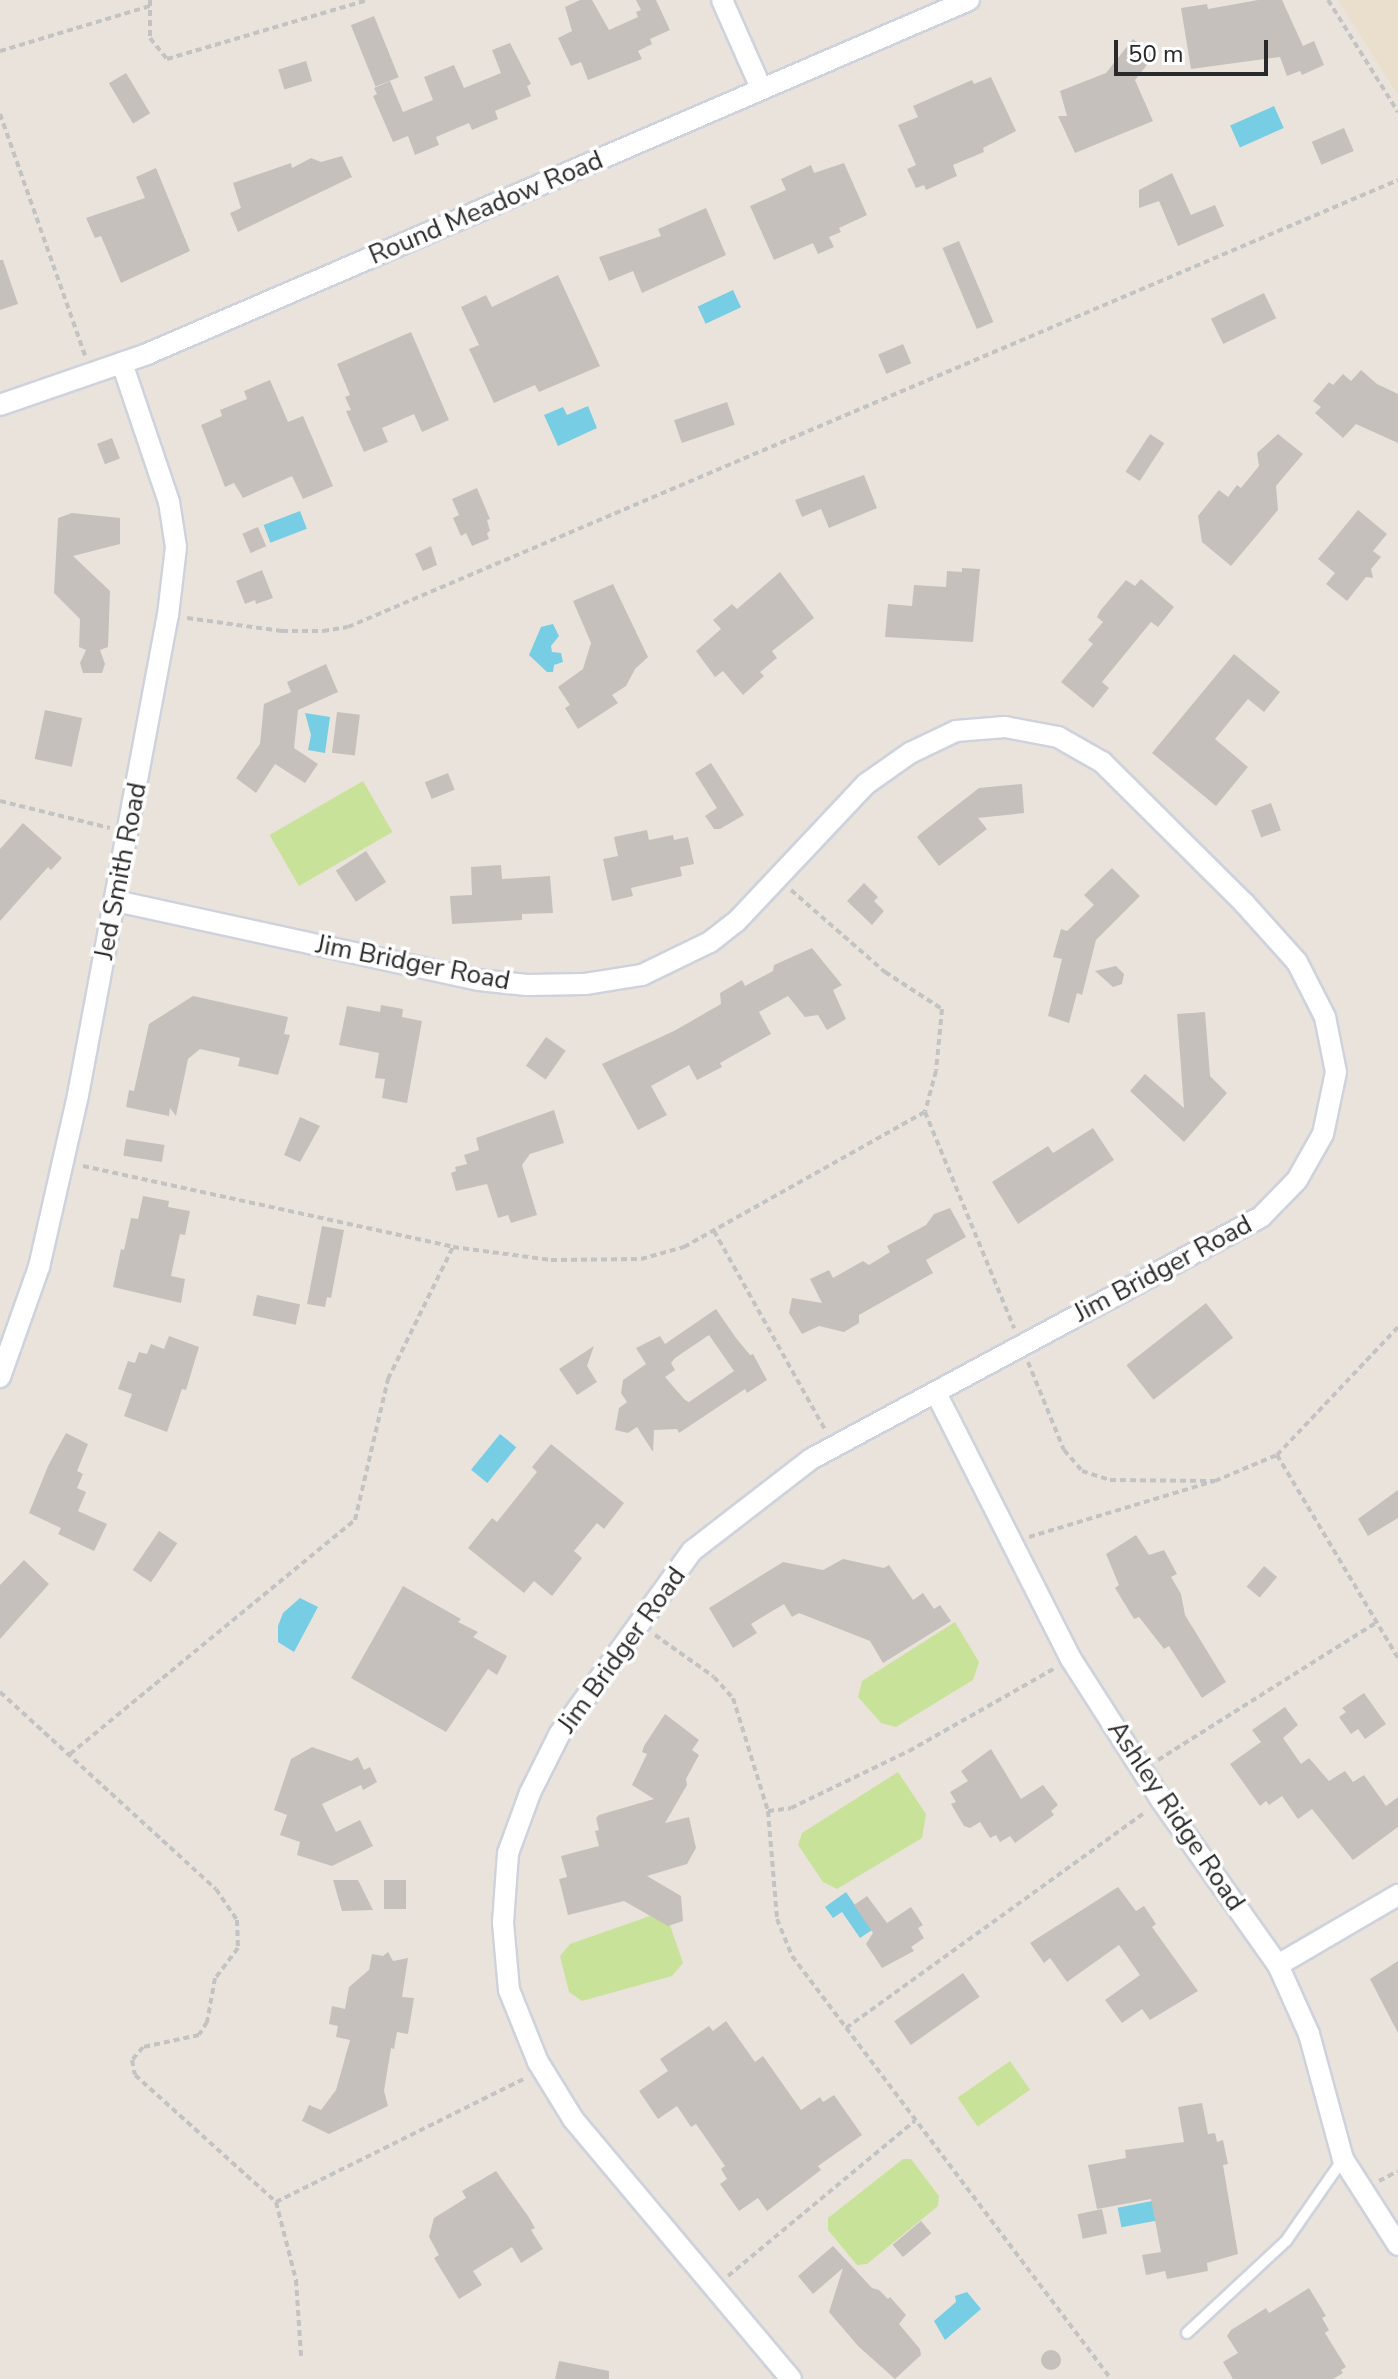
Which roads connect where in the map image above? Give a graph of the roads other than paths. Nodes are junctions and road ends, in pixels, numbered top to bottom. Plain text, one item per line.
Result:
1 (722, 0) edge
2 (969, 0) edge
3 (761, 88) junction
4 (122, 363) junction
5 (0, 405) edge
6 (116, 901) junction
7 (0, 1377) edge
8 (936, 1393) junction
9 (1398, 1895) edge
10 (1278, 1965) junction
11 (1343, 2159) junction
12 (1398, 2245) edge
13 (1187, 2333) dead end
14 (791, 2379) edge

1 - 3 street
2 - 3 street, Round Meadow Road
3 - 4 street, Round Meadow Road
4 - 5 street, Round Meadow Road
4 - 6 street, Jed Smith Road
6 - 7 street, Jed Smith Road
6 - 8 street, Jim Bridger Road
8 - 10 street, Ashley Ridge Road
8 - 14 street, Jim Bridger Road
9 - 10 street
10 - 11 street, Ashley Ridge Road
11 - 12 street, Ashley Ridge Road
11 - 13 lane

